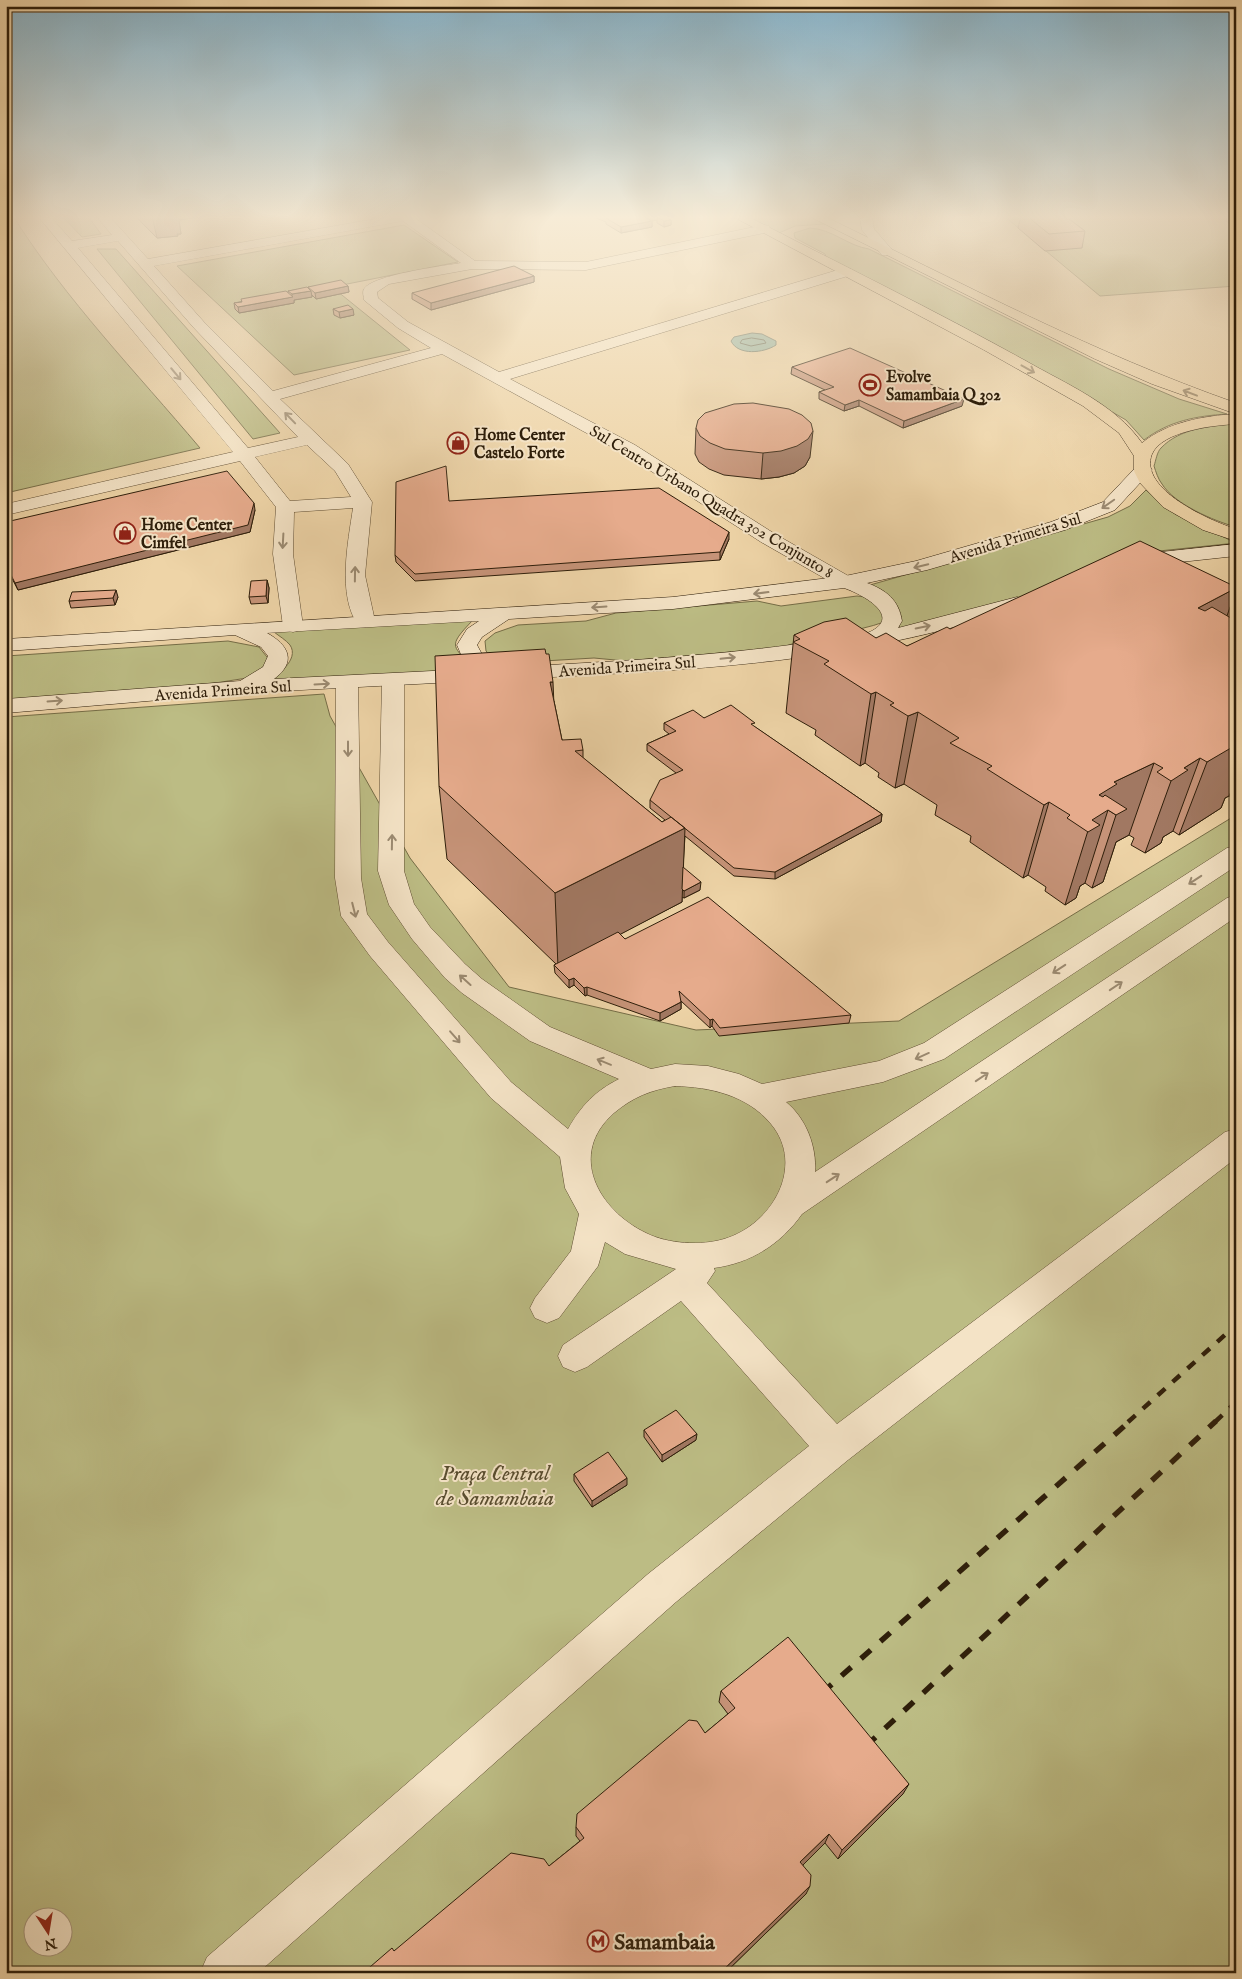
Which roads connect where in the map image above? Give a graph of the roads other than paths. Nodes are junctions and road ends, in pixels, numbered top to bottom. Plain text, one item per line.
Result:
1 (121, 308) edge
2 (185, 308) edge
3 (382, 308) edge
4 (726, 308) edge
5 (913, 308) edge
6 (1002, 308) edge
7 (444, 349) junction
8 (499, 377) junction
9 (270, 397) junction
10 (1236, 409) edge
11 (1236, 419) edge
12 (310, 440) junction
13 (244, 454) junction
14 (1143, 464) junction
15 (363, 502) junction
16 (285, 508) junction
17 (6, 510) edge
18 (1236, 535) edge
19 (1236, 550) edge
20 (1113, 572) edge
21 (845, 582) junction
22 (1034, 597) edge
23 (504, 613) junction
24 (365, 621) junction
25 (293, 626) junction
26 (234, 629) junction
27 (869, 639) junction
28 (6, 645) edge
29 (491, 674) junction
30 (393, 680) junction
31 (347, 682) junction
32 (242, 688) junction
33 (6, 706) edge
34 (1236, 854) edge
35 (1236, 904) edge
36 (649, 1080) junction
37 (760, 1096) junction
38 (1236, 1141) edge
39 (576, 1154) junction
40 (792, 1204) junction
41 (595, 1214) junction
42 (728, 1252) junction
43 (684, 1281) junction
44 (547, 1308) dead end
45 (574, 1356) dead end
46 (835, 1448) junction
47 (223, 1973) edge

1 -> 13 street
2 - 9 street
3 - 7 street, Sul Centro Urbano Quadra 302 Conjunto 8
4 - 8 street
5 -> 14 main road
10 -> 6 main road
7 - 8 street, Sul Centro Urbano Quadra 302 Conjunto 8
7 - 9 street
8 - 21 street, Sul Centro Urbano Quadra 302 Conjunto 8
12 -> 9 street
11 - 14 main road
12 - 13 street
12 - 15 street
13 - 16 street
13 - 17 street
14 - 18 main road
14 -> 21 street, Avenida Primeira Sul
15 - 16 street
24 -> 15 street
16 -> 25 street
19 - 20 street
21 -> 23 street, Avenida Primeira Sul
21 - 27 street, Sul Centro Urbano Quadra 302 Conjunto 8
27 -> 22 street, Avenida Primeira Sul
23 - 24 street, Avenida Primeira Sul
23 - 29 street
24 - 25 street, Avenida Primeira Sul
25 - 26 street, Avenida Primeira Sul
26 - 28 street, Avenida Primeira Sul
26 - 32 street
29 -> 27 street, Avenida Primeira Sul
29 - 30 street, Avenida Primeira Sul
30 - 31 street, Avenida Primeira Sul
36 -> 30 street
32 -> 31 street, Avenida Primeira Sul
31 -> 39 street
33 -> 32 street, Avenida Primeira Sul
34 -> 37 street
40 -> 35 street
36 - 37 street
36 - 39 street
37 - 40 street
38 - 46 street
39 - 41 street
40 - 42 street
41 - 42 street
41 - 44 street
42 - 43 street
43 - 45 street
43 - 46 street
46 - 47 street

